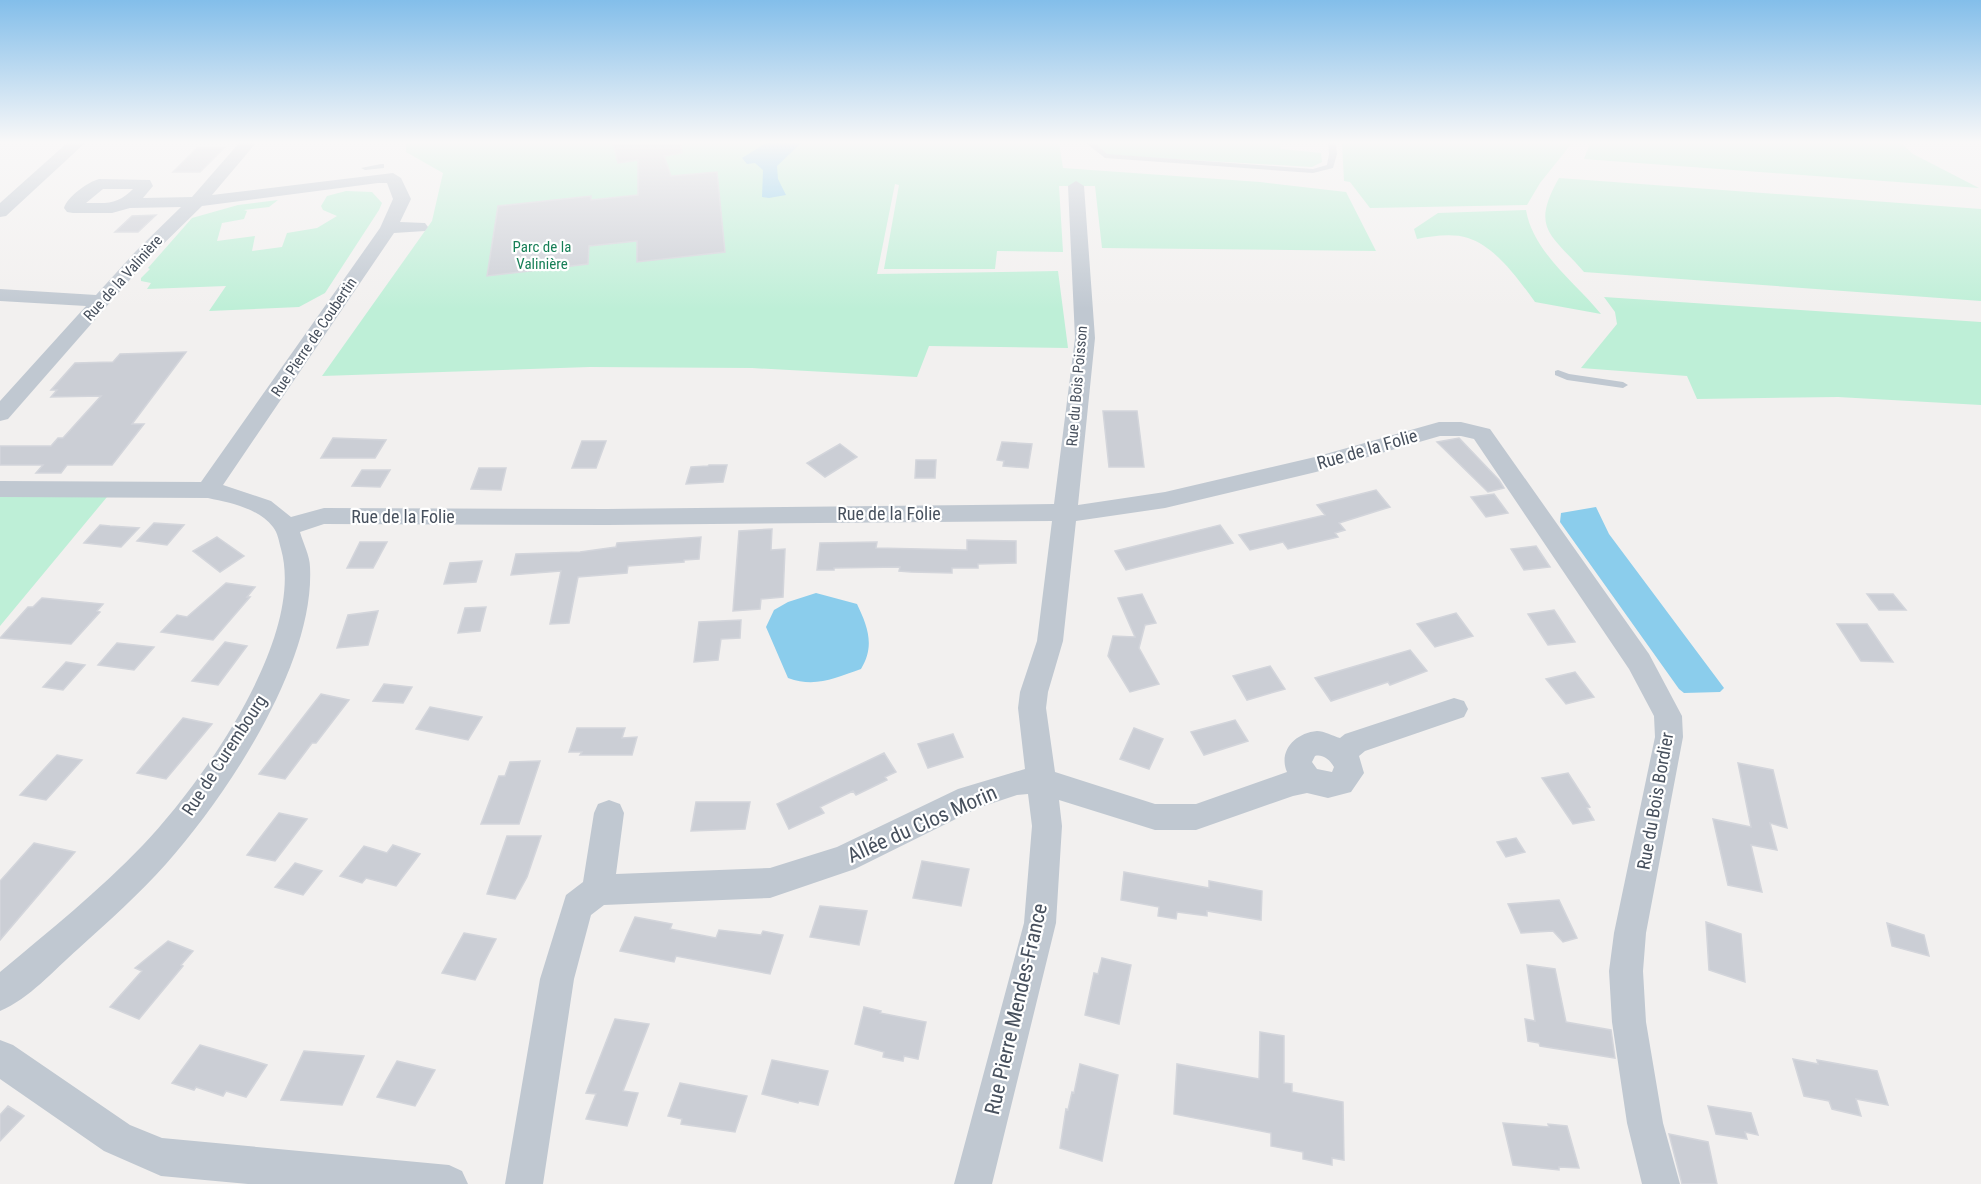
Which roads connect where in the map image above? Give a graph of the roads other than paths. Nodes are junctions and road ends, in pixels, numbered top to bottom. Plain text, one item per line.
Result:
1 (15, 198) edge
2 (200, 198) edge
3 (225, 198) edge
4 (402, 198) edge
5 (1077, 198) edge
6 (197, 202) junction
7 (129, 203) dead end
8 (0, 212) edge
9 (419, 227) dead end
10 (389, 228) junction
11 (0, 295) edge
12 (103, 301) junction
13 (1558, 373) dead end
14 (1623, 385) dead end
15 (0, 414) edge
16 (1482, 434) joint
17 (0, 489) edge
18 (208, 490) junction
19 (1064, 513) junction
20 (287, 528) junction
21 (1454, 710) dead end
22 (1041, 780) junction
23 (609, 813) dead end
24 (598, 890) junction
25 (0, 994) edge
26 (0, 1058) edge
27 (442, 1184) edge
28 (524, 1184) edge
29 (973, 1184) edge
30 (1661, 1184) edge

1 - 8 street
2 - 6 street, Rue de la Valinière
3 - 6 street
4 - 10 street, Rue Pierre de Coubertin
5 - 19 street, Rue du Bois Poisson
6 - 7 street
6 - 12 street, Rue de la Valinière
9 - 10 street
10 - 18 street, Rue Pierre de Coubertin
11 - 12 street
12 - 15 street, Rue de la Valinière
13 - 14 lane
16 - 19 street, Rue de la Folie
16 - 30 street, Rue du Bois Bordier
17 - 18 street, Rue de Curembourg
18 - 20 street, Rue de Curembourg
19 - 20 street, Rue de la Folie
19 - 22 street, Rue Pierre Mendes-France
20 - 25 street, Rue de Curembourg
21 - 22 street, Allée du Clos Morin
22 - 24 street, Allée du Clos Morin
22 - 29 street, Rue Pierre Mendes-France
23 - 24 street
24 - 28 street
26 - 27 street

